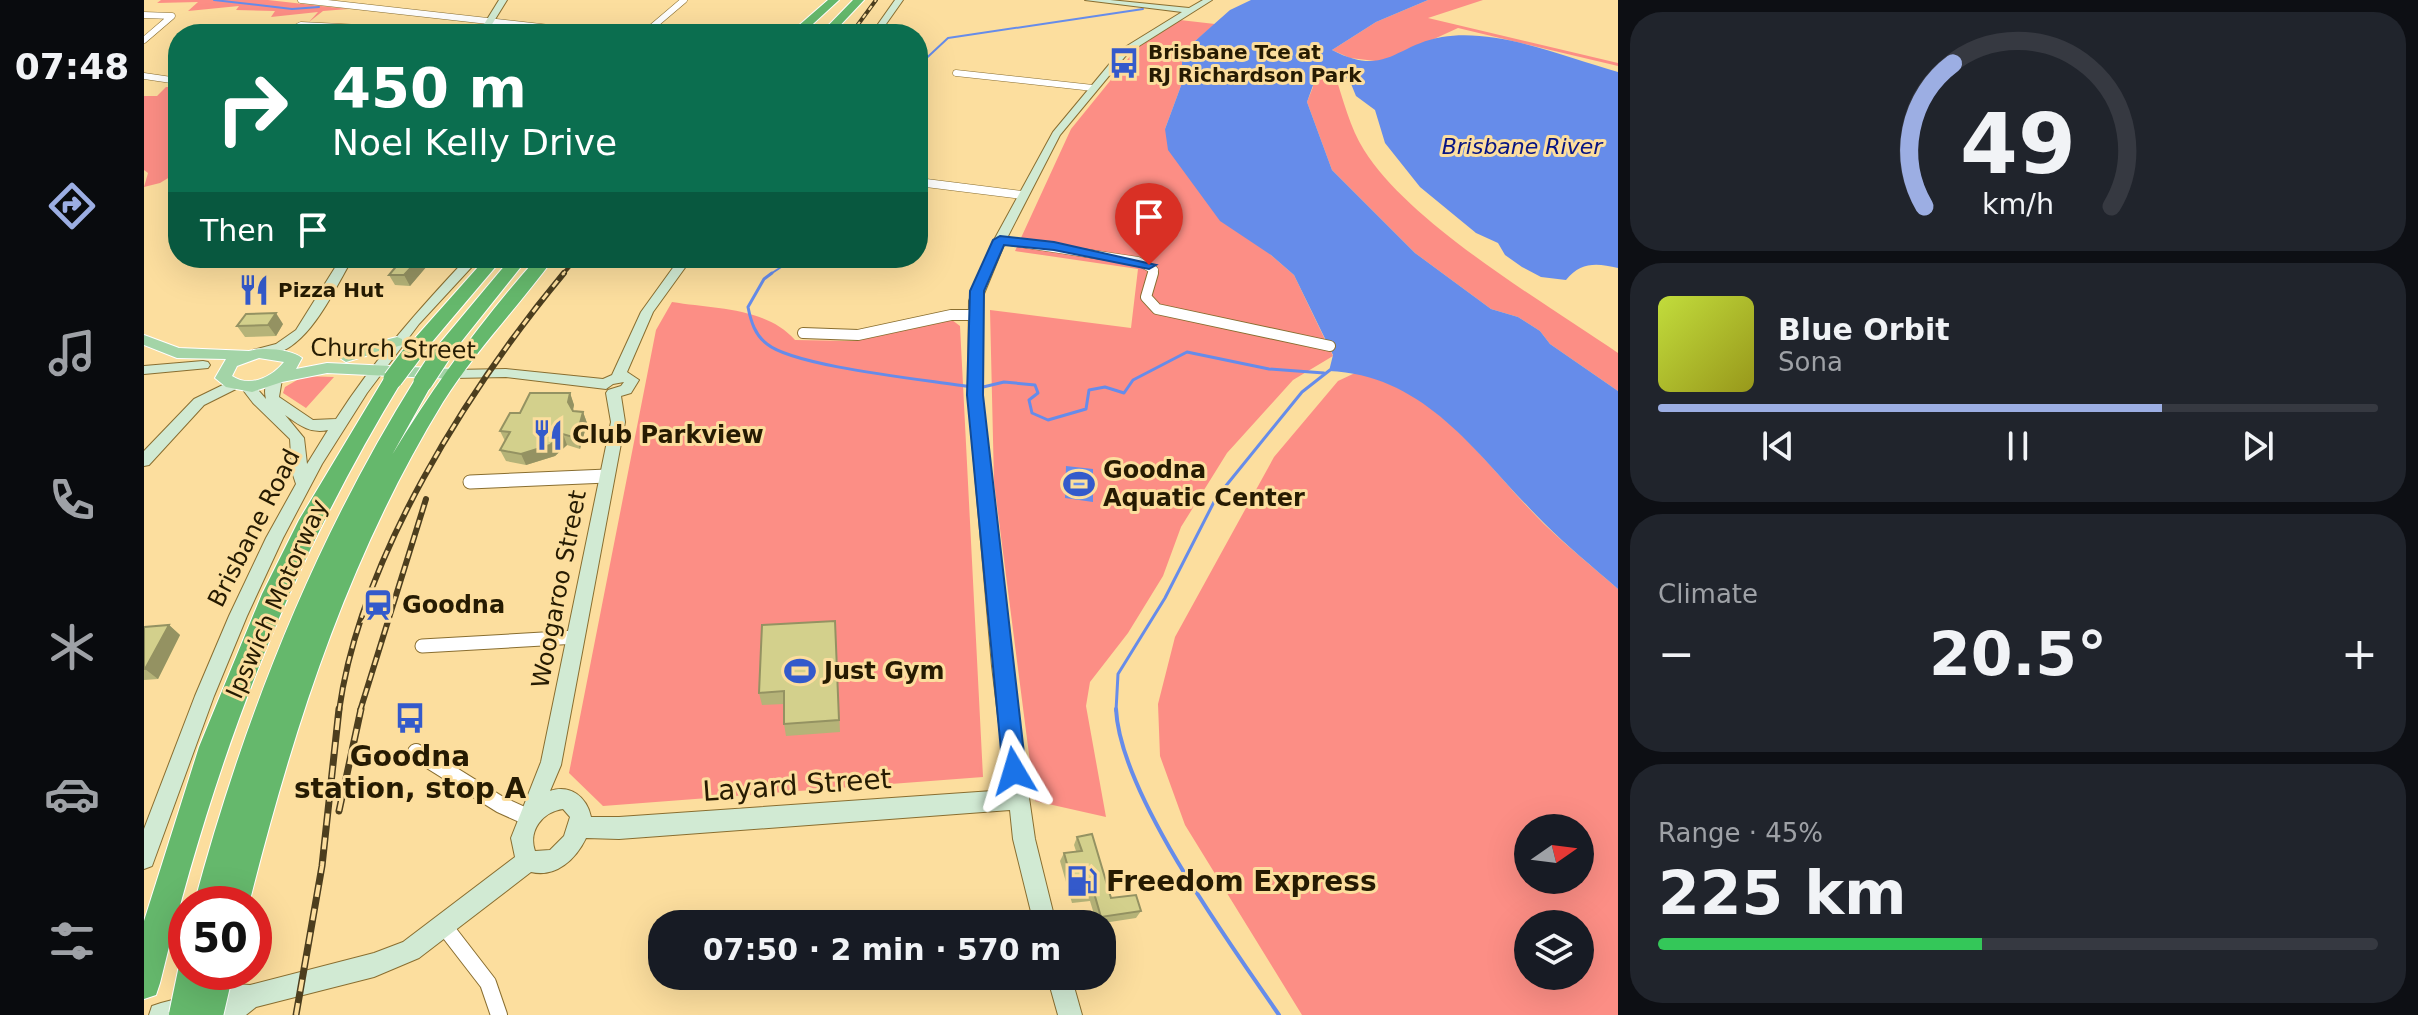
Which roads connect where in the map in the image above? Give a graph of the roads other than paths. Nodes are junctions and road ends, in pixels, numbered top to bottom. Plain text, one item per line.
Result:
1 (301, 0) edge
2 (503, 0) edge
3 (684, 0) edge
4 (834, 0) edge
5 (841, 0) edge
6 (859, 0) edge
7 (899, 0) edge
8 (1089, 0) edge
9 (1208, 0) edge
10 (380, 9) junction
11 (1190, 11) junction
12 (144, 15) edge
13 (490, 22) junction
14 (367, 24) edge
15 (509, 24) edge
16 (656, 24) edge
17 (806, 24) edge
18 (816, 24) edge
19 (836, 24) edge
20 (882, 24) edge
21 (144, 40) edge
22 (956, 73) dead end
23 (144, 76) edge
24 (168, 80) edge
25 (1093, 88) junction
26 (928, 183) edge
27 (1022, 195) junction
28 (1000, 240) junction
29 (341, 268) edge
30 (350, 268) edge
31 (464, 268) edge
32 (485, 268) edge
33 (512, 268) edge
34 (537, 268) edge
35 (679, 268) edge
36 (974, 315) junction
37 (803, 333) dead end
38 (144, 340) edge
39 (406, 346) junction
40 (1330, 346) dead end
41 (144, 347) edge
42 (253, 354) junction
43 (346, 357) junction
44 (293, 358) junction
45 (203, 365) junction
46 (385, 369) junction
47 (144, 370) edge
48 (457, 370) junction
49 (278, 378) junction
50 (232, 379) junction
51 (619, 384) junction
52 (339, 423) junction
53 (144, 461) edge
54 (607, 476) junction
55 (470, 482) dead end
56 (303, 483) junction
57 (577, 637) junction
58 (422, 646) dead end
59 (416, 752) dead end
60 (551, 765) junction
61 (563, 798) junction
62 (1018, 799) junction
63 (533, 813) junction
64 (580, 827) junction
65 (144, 858) edge
66 (528, 860) junction
67 (214, 886) edge
68 (239, 886) edge
69 (1042, 910) edge
70 (444, 926) junction
71 (145, 979) edge
72 (189, 990) edge
73 (214, 990) edge
74 (1063, 990) edge
75 (250, 997) junction
76 (161, 1015) edge
77 (184, 1015) edge
78 (208, 1015) edge
79 (226, 1015) edge
80 (499, 1015) edge
81 (1070, 1015) edge

1 - 10 street
2 - 13 main road
3 - 16 street
4 - 17 highway
5 - 18 highway
6 - 19 highway
7 - 20 main road
8 - 11 main road
9 - 11 main road
10 - 13 street
10 - 14 street
11 - 25 main road
12 - 21 street
13 - 15 street
22 - 25 street
23 - 24 street
25 - 27 main road
26 - 27 street
27 - 28 main road
28 - 36 main road
28 - 40 street
29 - 42 main road
30 - 44 main road
31 - 39 main road
32 - 39 highway, Ipswich Motorway
33 - 67 highway, Ipswich Motorway, bridge
34 - 48 highway
35 - 51 main road, Woogaroo Street
36 - 37 street
36 - 62 main road
38 - 42 main road, Church Street
39 - 43 main road
39 - 46 highway, Ipswich Motorway, bridge
41 - 45 main road
42 - 44 main road, Church Street
42 - 50 main road
43 - 44 main road, Church Street
43 - 46 main road, Church Street
44 - 49 main road
45 - 47 main road
45 - 50 main road
46 - 48 main road, Church Street
46 - 49 main road, Church Street
46 - 52 main road, Brisbane Road
46 - 71 highway, Ipswich Motorway
48 - 51 main road, Church Street
48 - 68 highway
49 - 50 main road, Church Street
49 - 52 main road
50 - 53 main road
50 - 56 main road
51 - 54 main road, Woogaroo Street
52 - 56 main road, Brisbane Road
54 - 55 street
54 - 57 main road, Woogaroo Street
56 - 65 main road, Brisbane Road
57 - 58 street
57 - 60 main road, Woogaroo Street
59 - 63 street
60 - 61 main road
60 - 63 main road, Woogaroo Street
61 - 63 main road
61 - 64 main road
62 - 64 main road, Layard Street
62 - 69 main road
63 - 66 main road
64 - 66 main road
66 - 70 main road
70 - 75 main road
70 - 80 street
72 - 77 highway, bridge
73 - 78 highway, bridge
74 - 81 main road
75 - 76 main road
75 - 79 main road

